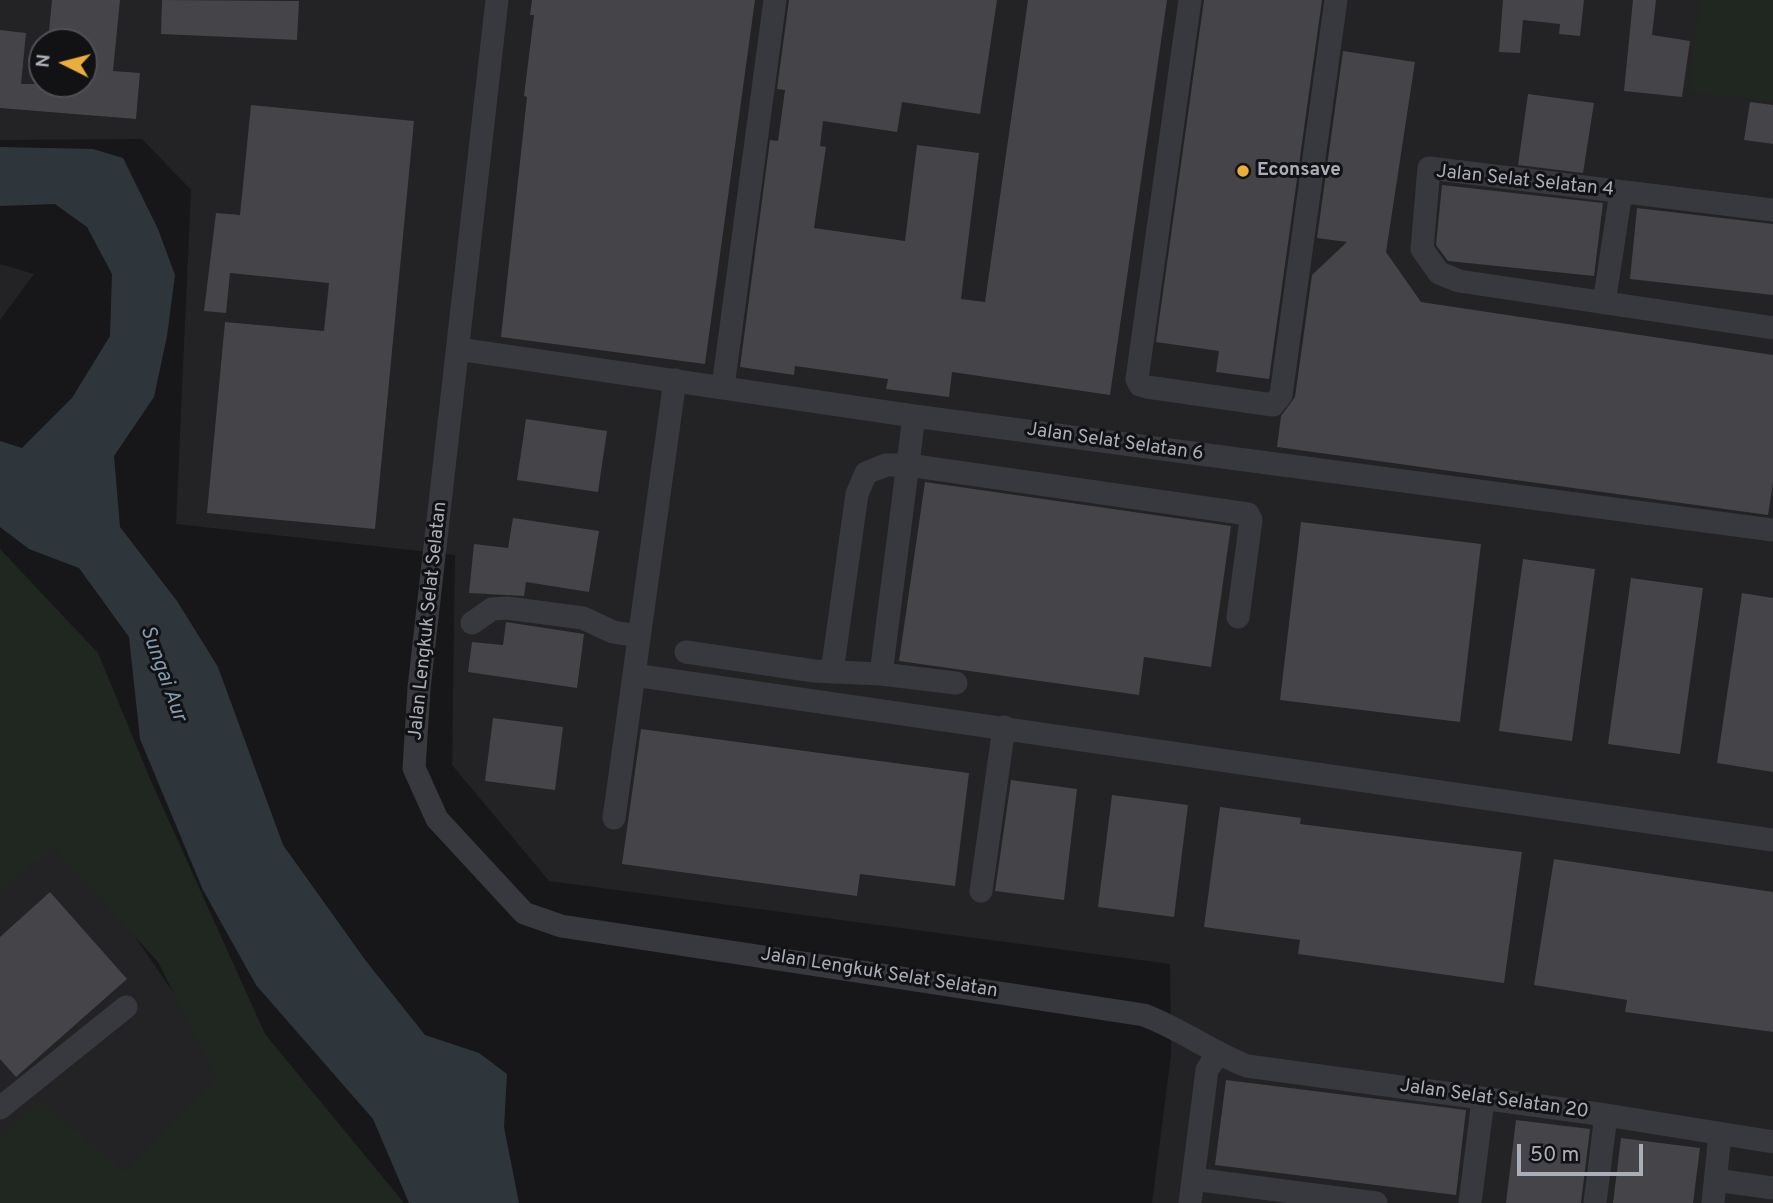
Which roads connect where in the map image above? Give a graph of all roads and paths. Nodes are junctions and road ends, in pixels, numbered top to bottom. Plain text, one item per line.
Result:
1 (497, 0) edge
2 (775, 0) edge
3 (1190, 0) edge
4 (1336, 0) edge
5 (1620, 192) junction
6 (1773, 210) edge
7 (1604, 303) junction
8 (462, 317) junction
9 (1773, 328) edge
10 (458, 349) junction
11 (494, 354) junction
12 (456, 374) junction
13 (675, 380) junction
14 (723, 387) junction
15 (914, 416) junction
16 (908, 465) junction
17 (1773, 530) edge
18 (1238, 617) dead end
19 (472, 623) dead end
20 (639, 636) junction
21 (686, 652) dead end
22 (832, 672) junction
23 (881, 674) junction
24 (634, 675) junction
25 (956, 683) dead end
26 (1004, 727) junction
27 (614, 818) dead end
28 (1773, 840) edge
29 (981, 891) dead end
30 (126, 1007) dead end
31 (1217, 1055) junction
32 (1483, 1100) junction
33 (0, 1108) edge
34 (1606, 1115) junction
35 (1720, 1134) junction
36 (1773, 1142) edge
37 (1193, 1180) junction
38 (1773, 1188) edge
39 (1714, 1192) edge
40 (1190, 1203) edge
41 (1376, 1203) edge
42 (1470, 1203) edge
43 (1595, 1203) edge

1 - 8 street, Jalan Lengkuk Selat Selatan
2 - 14 street
3 - 4 street
5 - 6 street, Jalan Selat Selatan 4
5 - 7 street
5 - 7 street, Jalan Selat Selatan 4
7 - 9 street, Jalan Selat Selatan 4
8 - 10 street, Jalan Lengkuk Selat Selatan
8 - 11 street
10 - 11 street, Jalan Selat Selatan 6
10 - 12 street, Jalan Lengkuk Selat Selatan
11 - 12 street
11 - 13 street, Jalan Selat Selatan 6
12 - 31 street, Jalan Lengkuk Selat Selatan
13 - 14 street, Jalan Selat Selatan 6
13 - 20 street
14 - 15 street, Jalan Selat Selatan 6
15 - 16 street
15 - 17 street, Jalan Selat Selatan 6
16 - 18 street
16 - 22 street
16 - 23 street
19 - 20 street
20 - 24 street
21 - 22 street
22 - 23 street
23 - 25 street
24 - 26 street
24 - 27 street
26 - 28 street
26 - 29 street
30 - 33 street
31 - 32 street, Jalan Selat Selatan 20
31 - 37 street
32 - 34 street, Jalan Selat Selatan 20
32 - 42 street
34 - 35 street, Jalan Selat Selatan 20
34 - 43 street
35 - 36 street, Jalan Selat Selatan 20
35 - 39 street
37 - 40 street
37 - 41 street
38 - 39 street

